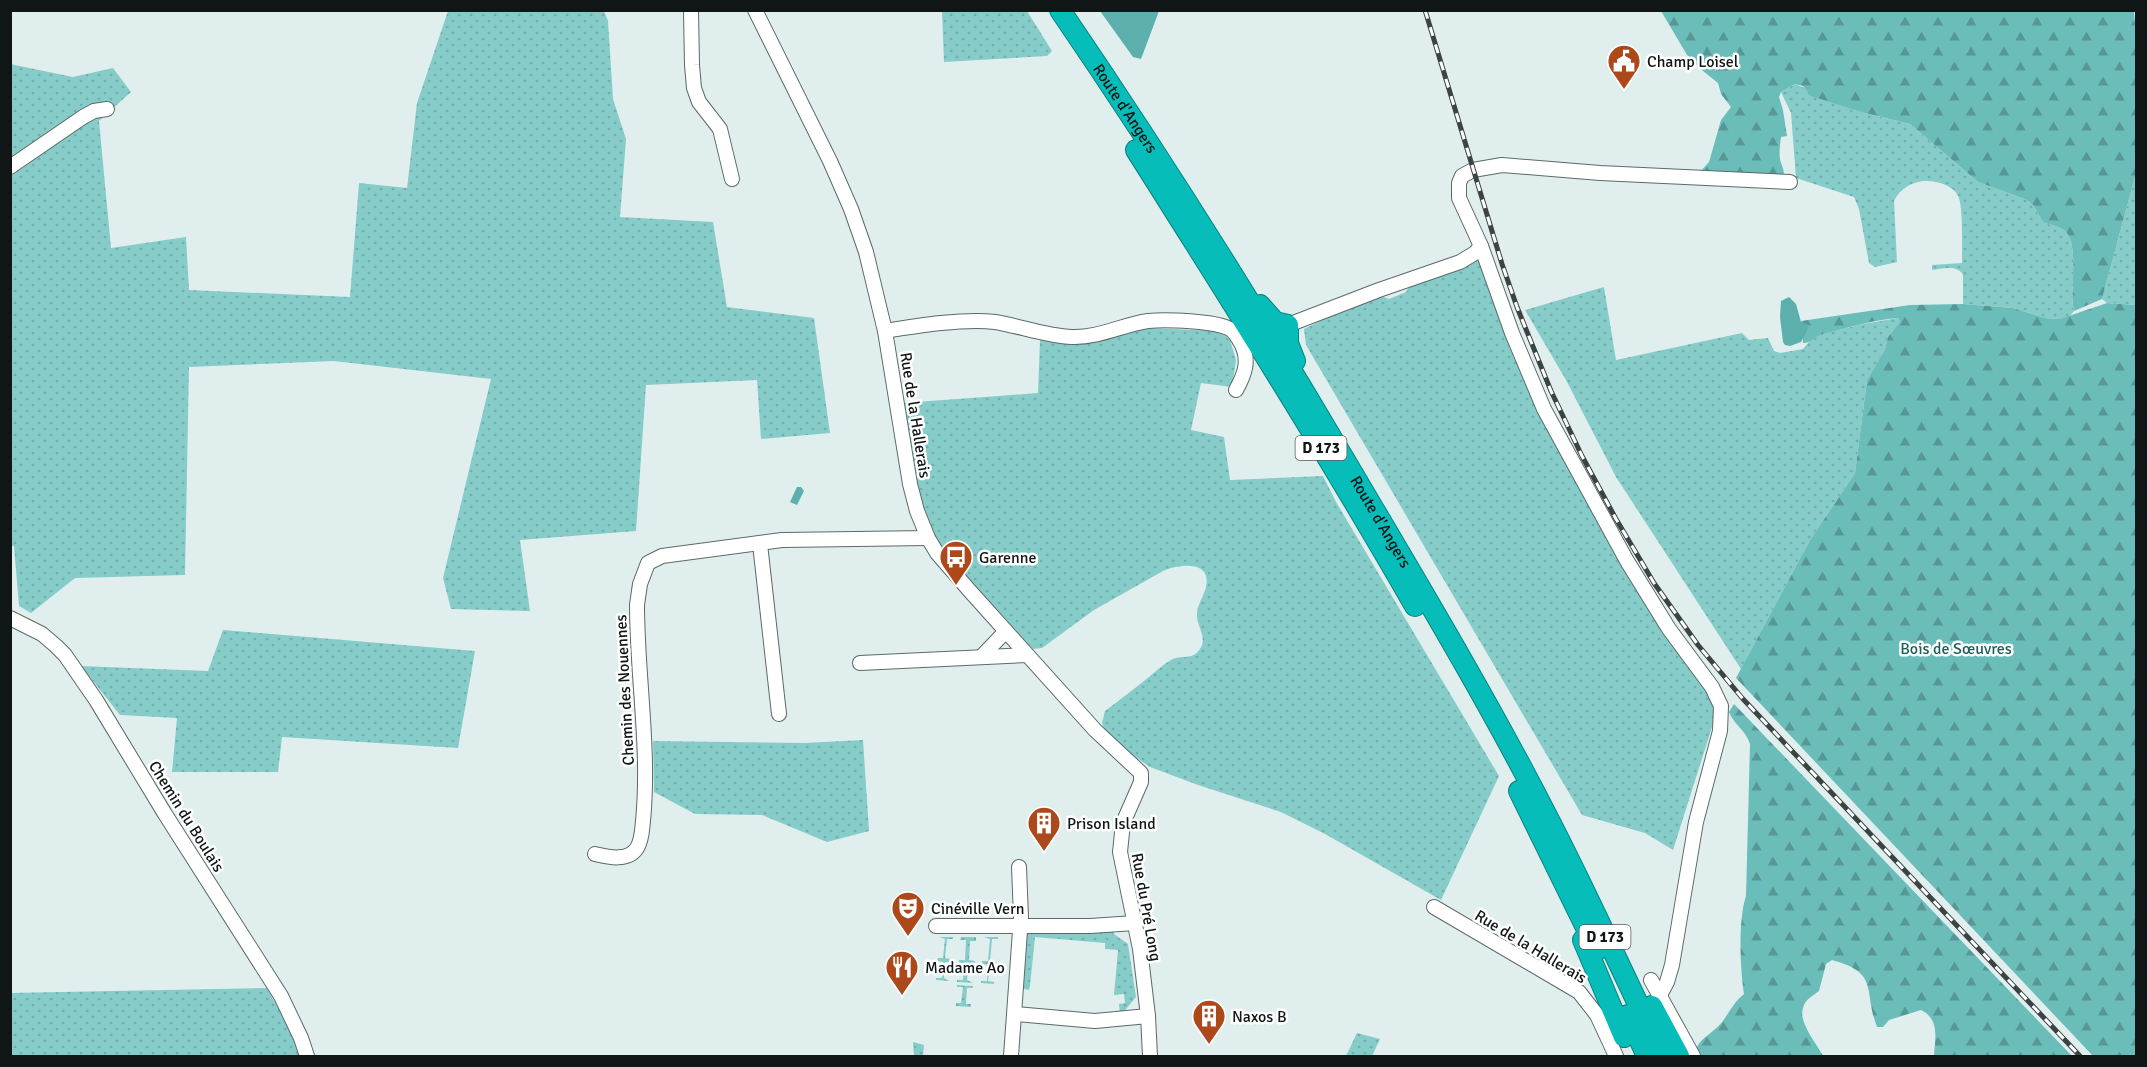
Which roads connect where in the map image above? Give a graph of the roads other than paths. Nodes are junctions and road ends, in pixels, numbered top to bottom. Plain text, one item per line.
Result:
1 (691, 10) edge
2 (755, 10) edge
3 (1048, 10) edge
4 (1060, 10) edge
5 (107, 109) dead end
6 (10, 167) edge
7 (732, 179) dead end
8 (1790, 182) dead end
9 (1213, 243) junction
10 (1481, 246) junction
11 (1288, 326) junction
12 (885, 331) junction
13 (1236, 390) dead end
14 (1308, 397) junction
15 (927, 538) junction
16 (760, 544) junction
17 (10, 618) edge
18 (1006, 631) junction
19 (1028, 655) junction
20 (982, 656) junction
21 (860, 663) dead end
22 (779, 714) dead end
23 (1138, 768) joint
24 (1548, 818) junction
25 (595, 854) dead end
26 (1019, 867) dead end
27 (1572, 900) junction
28 (1434, 907) dead end
29 (1136, 922) junction
30 (936, 926) dead end
31 (1021, 927) junction
32 (1651, 980) dead end
33 (1660, 995) junction
34 (1015, 1014) junction
35 (1148, 1016) junction
36 (307, 1056) edge
37 (1011, 1056) edge
38 (1150, 1056) edge
39 (1616, 1056) edge
40 (1633, 1056) edge
41 (1647, 1056) edge
42 (1663, 1056) edge
43 (1679, 1056) edge
44 (1693, 1056) edge

1 - 7 street
2 - 12 street, Rue de la Hallerais
3 - 27 highway, Route d'Angers / D 173
4 - 9 highway, Route d'Angers / D 173
5 - 6 street
8 - 10 street
9 - 11 highway
9 - 14 highway, Route d'Angers / D 173
10 - 11 street
10 - 33 street
11 - 14 highway
12 - 13 street
12 - 15 street, Rue de la Hallerais
14 - 24 highway, Route d'Angers / D 173
15 - 16 street, Chemin des Nouennes
15 - 18 street, Rue de la Hallerais
16 - 22 street
16 - 25 street, Chemin des Nouennes
17 - 36 street, Chemin du Boulais
18 - 19 street, Rue de la Hallerais
18 - 20 street
19 - 20 street
19 - 23 street, Rue de la Hallerais
20 - 21 street
23 - 29 street, Rue du Pré Long
24 - 42 highway, Route d'Angers / D 173
24 - 43 highway
26 - 31 street
27 - 40 highway
27 - 41 highway, Route d'Angers / D 173
28 - 39 street, Rue de la Hallerais
29 - 31 street
29 - 35 street, Rue du Pré Long
30 - 31 street
31 - 34 street
32 - 33 street
33 - 44 street
34 - 35 street
34 - 37 street
35 - 38 street, Rue du Pré Long

